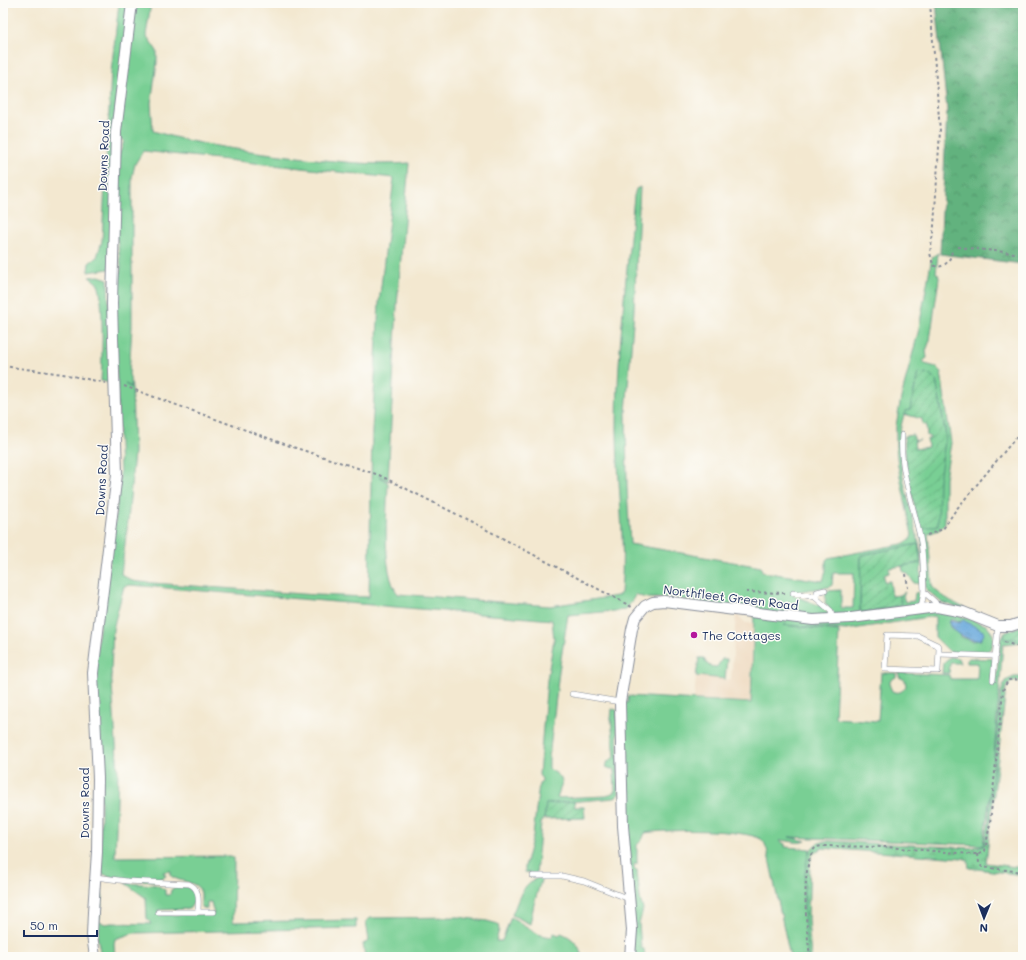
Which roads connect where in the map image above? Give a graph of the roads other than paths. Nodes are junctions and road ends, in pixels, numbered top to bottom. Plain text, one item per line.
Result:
1 (132, 3) edge
2 (902, 435) dead end
3 (825, 590) dead end
4 (924, 592) junction
5 (793, 593) road end
6 (816, 597) junction
7 (937, 607) junction
8 (921, 608) junction
9 (832, 620) junction
10 (1023, 622) edge
11 (998, 626) junction
12 (939, 654) junction
13 (996, 656) junction
14 (993, 680) dead end
15 (572, 694) dead end
16 (620, 702) junction
17 (533, 876) dead end
18 (95, 877) junction
19 (629, 899) junction
20 (158, 912) dead end
21 (198, 912) junction
22 (214, 912) dead end
23 (95, 957) edge
24 (630, 957) edge

1 - 18 street, Downs Road
2 - 4 lane
3 - 6 lane
4 - 7 lane
4 - 8 lane
5 - 6 lane
6 - 9 lane
7 - 8 street, Northfleet Green Road
7 - 11 street, Northfleet Green Road
8 - 9 street, Northfleet Green Road
9 - 16 street, Northfleet Green Road
10 - 11 street, Northfleet Green Road
11 - 13 lane
12 - 12 lane
12 - 13 lane
13 - 14 lane
15 - 16 lane
16 - 19 street
17 - 19 lane
18 - 21 lane
18 - 23 street, Downs Road
19 - 24 street
20 - 21 lane
21 - 22 lane

